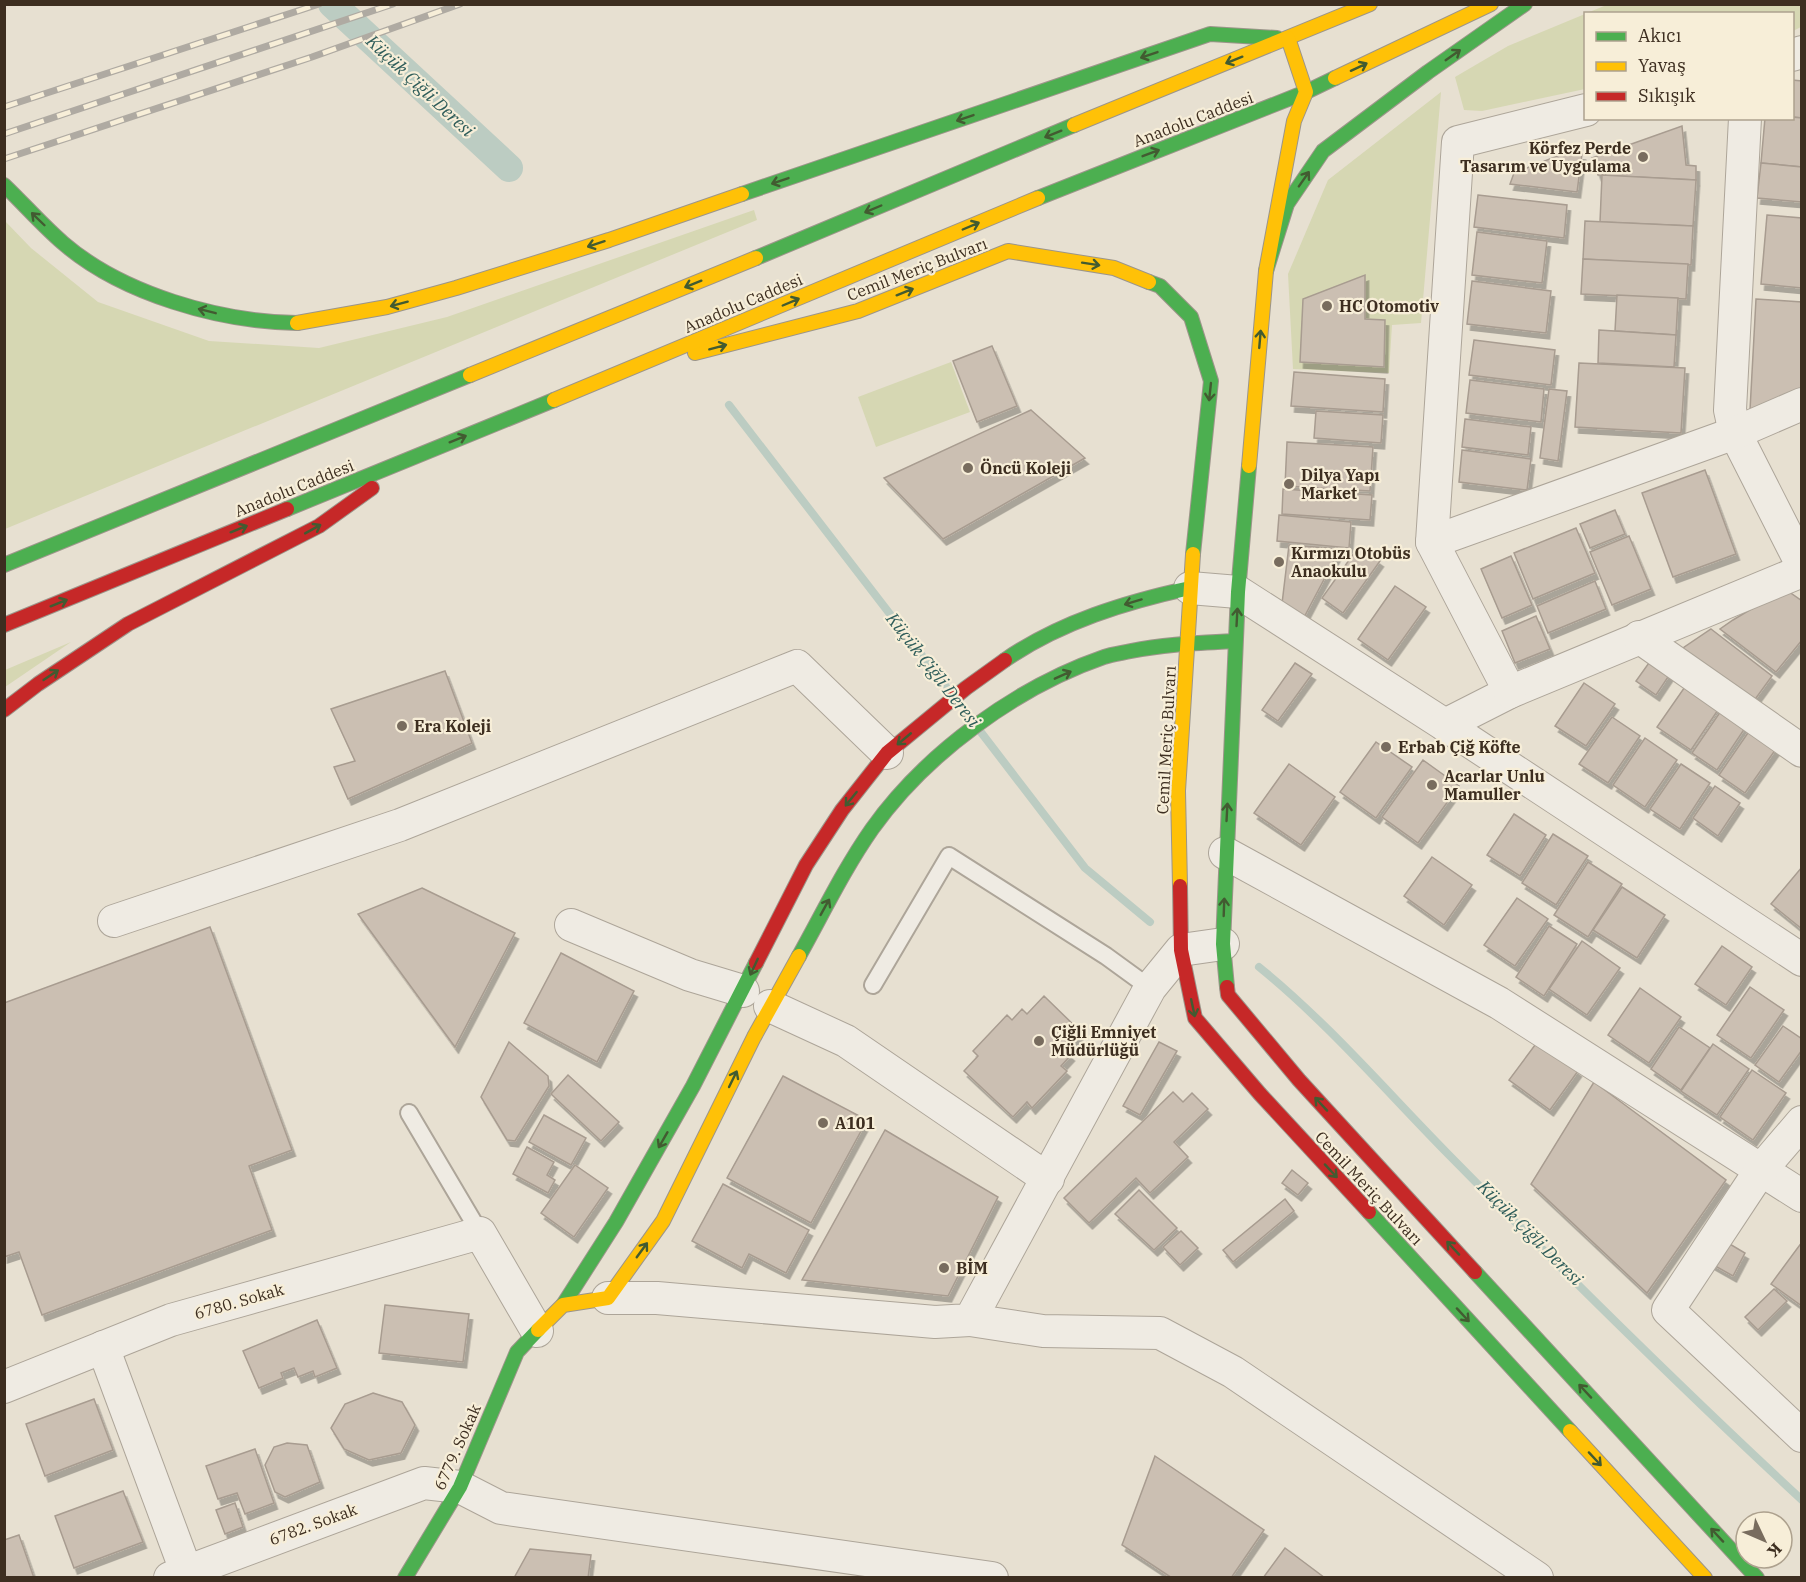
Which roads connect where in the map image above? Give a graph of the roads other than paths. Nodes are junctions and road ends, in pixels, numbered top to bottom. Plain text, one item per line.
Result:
1 (1370, 4) edge
2 (1491, 4) edge
3 (1525, 4) edge
4 (1288, 38) junction
5 (1306, 92) junction
6 (1584, 110) edge
7 (1745, 120) edge
8 (4, 185) edge
9 (1266, 271) junction
10 (621, 373) junction
11 (1802, 404) edge
12 (1736, 433) junction
13 (419, 454) junction
14 (1432, 542) junction
15 (4, 565) edge
16 (1802, 565) edge
17 (1802, 571) edge
18 (1190, 588) junction
19 (1238, 592) junction
20 (4, 625) edge
21 (1639, 637) junction
22 (1235, 641) junction
23 (1188, 642) junction
24 (1510, 692) junction
25 (4, 710) edge
26 (1445, 725) junction
27 (1802, 751) edge
28 (887, 753) junction
29 (1225, 854) junction
30 (114, 921) dead end
31 (571, 925) dead end
32 (1222, 944) junction
33 (1181, 950) junction
34 (1802, 960) edge
35 (873, 985) dead end
36 (1150, 988) junction
37 (743, 991) junction
38 (771, 1006) junction
39 (409, 1113) dead end
40 (1802, 1122) edge
41 (1760, 1171) junction
42 (1048, 1179) junction
43 (1802, 1196) edge
44 (480, 1233) junction
45 (608, 1298) junction
46 (563, 1305) junction
47 (970, 1320) junction
48 (537, 1331) junction
49 (103, 1347) junction
50 (4, 1386) edge
51 (1802, 1436) edge
52 (460, 1487) junction
53 (178, 1574) edge
54 (405, 1578) edge
55 (992, 1578) edge
56 (1537, 1578) edge
57 (1705, 1578) edge
58 (1757, 1578) edge

1 - 4 main road
5 -> 2 main road, Anadolu Caddesi
9 -> 3 main road
4 - 5 main road
4 -> 8 main road
4 -> 15 main road
5 - 9 main road
10 -> 5 main road, Anadolu Caddesi
6 - 14 street
7 - 12 street
19 -> 9 main road, Cemil Meriç Bulvarı
13 -> 10 main road, Anadolu Caddesi
10 -> 18 main road, Cemil Meriç Bulvarı
11 - 12 street
12 - 14 street
12 - 16 street
20 -> 13 main road, Anadolu Caddesi
25 -> 13 main road
14 - 24 street
17 - 21 street
18 - 19 street
18 - 23 main road, Cemil Meriç Bulvarı
18 -> 28 main road, 6779. Sokak
22 -> 19 main road, Cemil Meriç Bulvarı
19 - 26 street
21 - 24 street
21 - 27 street
22 - 23 main road
29 -> 22 main road, Cemil Meriç Bulvarı
23 - 33 main road, Cemil Meriç Bulvarı
38 -> 23 main road
24 - 26 street
26 - 34 street
28 - 30 street
28 -> 37 main road, 6779. Sokak
32 -> 29 main road, Cemil Meriç Bulvarı
29 - 41 street
31 - 37 street
32 - 33 street
58 -> 32 main road, Cemil Meriç Bulvarı
33 - 36 street
33 -> 57 main road, Cemil Meriç Bulvarı
35 - 36 lane
36 - 42 street
37 -> 46 main road, 6779. Sokak
38 - 42 street
45 -> 38 main road
39 - 44 lane
40 - 41 street
41 - 43 street
41 - 51 street
42 - 47 street
44 - 48 street
44 - 49 street, 6780. Sokak
45 - 46 main road
45 - 47 street
46 - 48 main road, 6779. Sokak
47 - 56 street
48 - 52 main road, 6779. Sokak
49 - 50 street, 6780. Sokak
49 - 53 street
52 - 53 street, 6782. Sokak
52 - 54 main road, 6779. Sokak
52 - 55 street

